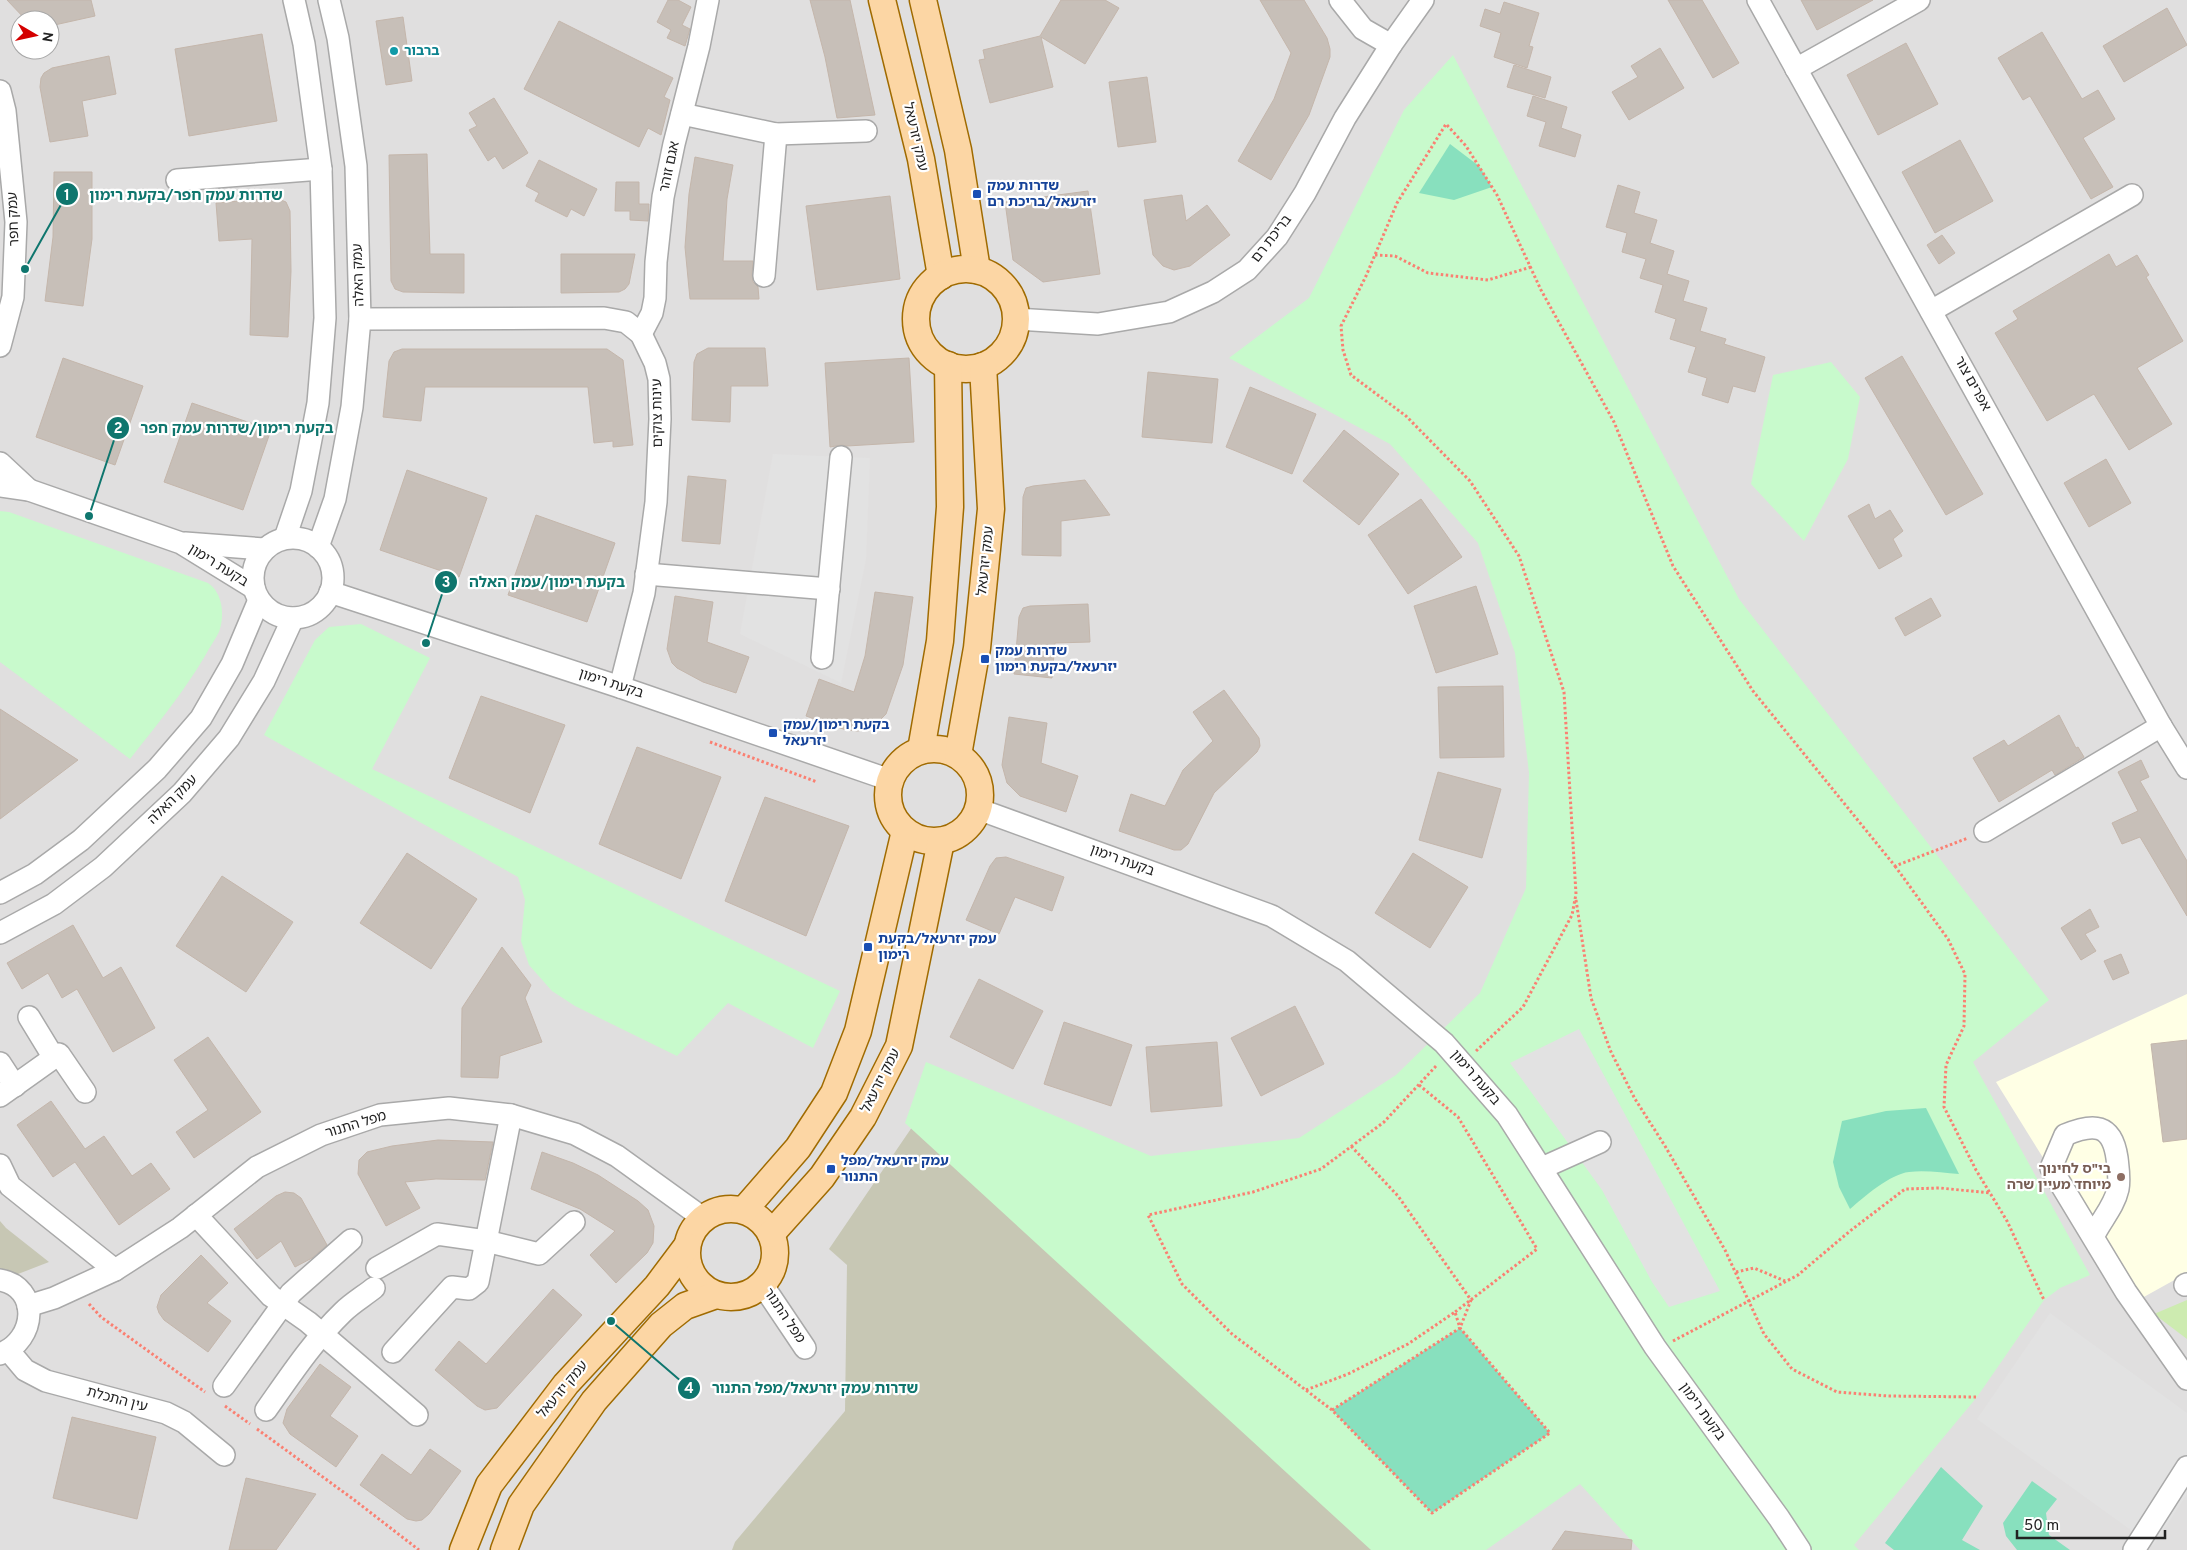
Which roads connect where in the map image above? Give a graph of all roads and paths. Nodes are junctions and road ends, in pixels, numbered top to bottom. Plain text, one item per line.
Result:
1 (294, 0) edge
2 (329, 0) edge
3 (708, 0) edge
4 (882, 0) edge
5 (923, 0) edge
6 (1340, 0) edge
7 (1423, 0) edge
8 (1758, 0) edge
9 (1919, 0) edge
10 (1391, 45) junction
11 (1796, 69) junction
12 (0, 91) edge
13 (682, 114) junction
14 (866, 131) dead end
15 (776, 134) junction
16 (321, 169) junction
17 (177, 180) dead end
18 (2132, 195) dead end
19 (1375, 255) junction
20 (1531, 267) junction
21 (977, 270) junction
22 (764, 276) dead end
23 (941, 276) junction
24 (1931, 311) junction
25 (360, 319) junction
26 (1016, 319) junction
27 (642, 334) junction
28 (0, 346) edge
29 (948, 366) junction
30 (983, 366) junction
31 (841, 457) dead end
32 (0, 463) edge
33 (0, 486) edge
34 (29, 490) junction
35 (286, 538) junction
36 (181, 543) junction
37 (318, 547) junction
38 (264, 550) junction
39 (646, 574) junction
40 (829, 589) junction
41 (330, 592) junction
42 (257, 594) junction
43 (293, 618) junction
44 (822, 658) dead end
45 (620, 687) junction
46 (2161, 726) junction
47 (705, 740) dead end
48 (921, 750) junction
49 (958, 755) junction
50 (2187, 768) edge
51 (890, 780) junction
52 (817, 782) dead end
53 (978, 810) junction
54 (905, 831) junction
55 (1985, 831) joint
56 (941, 840) junction
57 (1895, 866) junction
58 (0, 893) edge
59 (1576, 894) junction
60 (0, 933) edge
61 (29, 1017) dead end
62 (1469, 1057) dead end
63 (54, 1058) junction
64 (0, 1063) edge
65 (1438, 1064) dead end
66 (1419, 1085) junction
67 (7, 1091) edge
68 (85, 1092) dead end
69 (511, 1114) junction
70 (1600, 1142) dead end
71 (1351, 1146) junction
72 (0, 1165) edge
73 (1542, 1168) junction
74 (1990, 1193) junction
75 (744, 1210) junction
76 (196, 1215) junction
77 (704, 1218) junction
78 (574, 1222) dead end
79 (771, 1234) junction
80 (2093, 1237) junction
81 (351, 1240) dead end
82 (486, 1241) junction
83 (688, 1246) junction
84 (115, 1270) junction
85 (1736, 1272) junction
86 (0, 1280) edge
87 (1786, 1282) junction
88 (762, 1284) junction
89 (74, 1289) junction
90 (716, 1295) junction
91 (1471, 1300) junction
92 (2044, 1300) dead end
93 (1749, 1302) junction
94 (282, 1303) junction
95 (28, 1306) junction
96 (1455, 1312) junction
97 (1460, 1328) junction
98 (323, 1334) junction
99 (1668, 1344) dead end
100 (805, 1348) dead end
101 (4, 1352) edge
102 (393, 1352) dead end
103 (2187, 1378) edge
104 (1306, 1390) junction
105 (218, 1395) junction
106 (1977, 1398) dead end
107 (266, 1410) dead end
108 (1332, 1410) junction
109 (417, 1415) dead end
110 (224, 1455) dead end
111 (2187, 1467) edge
112 (419, 1550) edge
113 (463, 1550) edge
114 (504, 1550) edge
115 (1800, 1550) edge
116 (2134, 1550) edge

1 - 16 street
2 - 25 street, עמק האלה
3 - 13 street, אגם זוהר
4 - 23 main road, עמק יזרעאל
5 - 21 main road
6 - 10 street
7 - 10 street, בריכת רם
8 - 11 street, אפרים צור
9 - 11 street
10 - 26 street, בריכת רם
11 - 24 street, אפרים צור
12 - 28 street, עמק חפר
13 - 15 street
13 - 27 street, אגם זוהר
14 - 15 street
15 - 22 street
16 - 17 street
16 - 35 street
18 - 24 street
19 - 20 path
19 - 20 path
19 - 59 path
20 - 57 path
21 - 23 main road
21 - 26 main road
23 - 29 main road
24 - 46 street, אפרים צור
25 - 27 street
25 - 37 street, עמק האלה
26 - 30 main road
27 - 39 street, עינות צוקים
29 - 30 main road
29 - 48 main road
30 - 49 main road, עמק יזרעאל
31 - 40 street
32 - 34 street, בקעת רימון
33 - 34 street, בקעת רימון
34 - 36 street, בקעת רימון
35 - 37 street
35 - 38 street
36 - 38 street, בקעת רימון
36 - 42 street, בקעת רימון
37 - 41 street
38 - 42 street
39 - 40 street
39 - 45 street, עינות צוקים
40 - 44 street
41 - 43 street
41 - 45 street, בקעת רימון
42 - 43 street
42 - 58 street
43 - 60 street, עמק האלה
45 - 51 street, בקעת רימון
46 - 50 street, אפרים צור
46 - 55 street
47 - 52 path
48 - 49 main road
48 - 51 main road
49 - 53 main road
51 - 54 main road
53 - 56 main road
53 - 73 street, בקעת רימון
54 - 56 main road
54 - 75 main road
55 - 57 path
56 - 79 main road, עמק יזרעאל
57 - 74 path
59 - 62 path
59 - 85 path
61 - 63 street
63 - 67 street
63 - 68 street
64 - 67 street
65 - 66 path
66 - 71 path
66 - 91 path
69 - 76 street, מפל התנור
69 - 77 street, מפל התנור
69 - 82 street
70 - 73 street
71 - 91 path
71 - 104 path
72 - 84 street
73 - 115 street, בקעת רימון
74 - 87 path
74 - 92 path
75 - 77 main road
75 - 79 main road
76 - 84 street, מפל התנור
76 - 94 street
77 - 83 main road
78 - 82 street
79 - 88 main road
80 - 80 street
80 - 103 street
81 - 94 street
82 - 98 street
82 - 102 street
83 - 90 main road
83 - 113 main road, עמק יזרעאל
84 - 89 street, מפל התנור
85 - 87 path
85 - 93 path
86 - 95 street
87 - 93 path
88 - 90 main road
88 - 100 street, מפל התנור
89 - 95 street, מפל התנור
89 - 105 path
90 - 114 main road
91 - 96 path
91 - 97 path
93 - 99 path
93 - 106 path
94 - 98 street
94 - 105 street
95 - 101 street
96 - 97 path
96 - 104 path
97 - 108 path
97 - 108 path
98 - 107 street
98 - 109 street
101 - 110 street, עין התכלת
104 - 108 path
105 - 112 path
111 - 116 street

